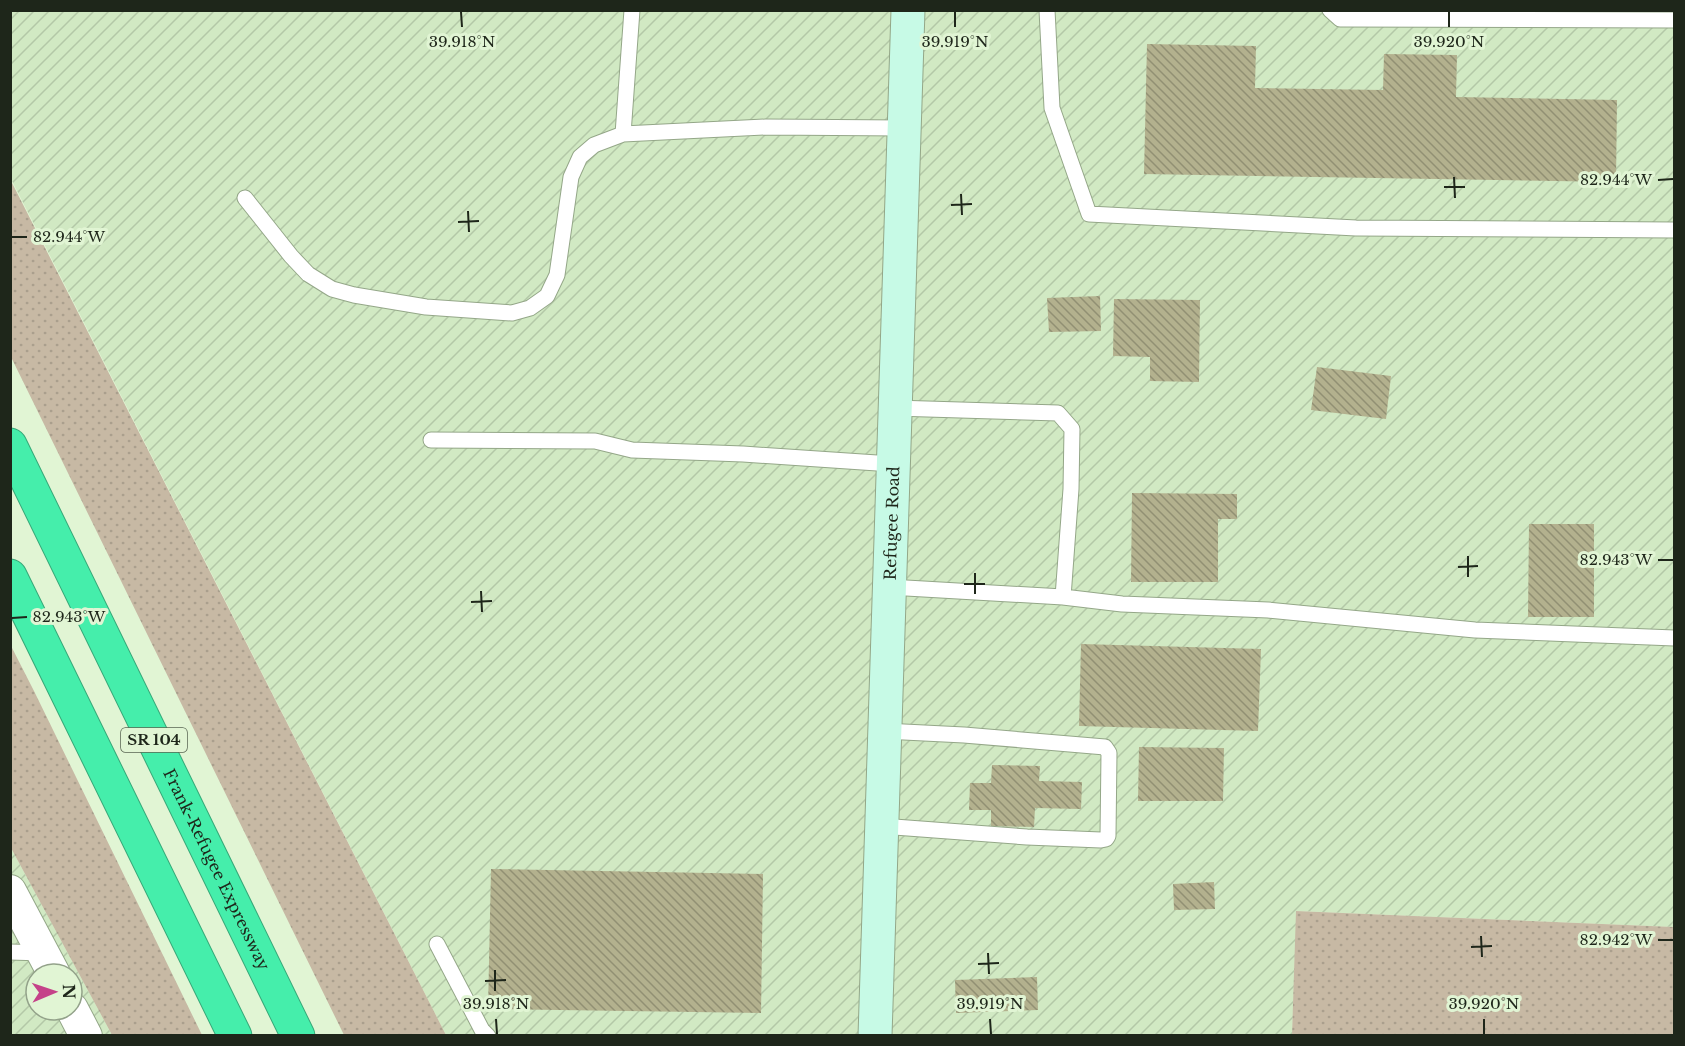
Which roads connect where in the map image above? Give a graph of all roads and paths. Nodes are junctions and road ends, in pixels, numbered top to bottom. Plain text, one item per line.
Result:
1 (632, 10) edge
2 (908, 10) edge
3 (1047, 10) edge
4 (1330, 10) edge
5 (1674, 20) edge
6 (903, 128) junction
7 (623, 134) junction
8 (245, 198) dead end
9 (1674, 230) edge
10 (894, 408) junction
11 (431, 440) dead end
12 (10, 445) edge
13 (892, 464) junction
14 (10, 576) edge
15 (889, 587) junction
16 (1063, 597) junction
17 (1674, 638) edge
18 (884, 731) junction
19 (881, 826) junction
20 (10, 891) edge
21 (437, 944) dead end
22 (10, 952) edge
23 (45, 962) edge
24 (47, 962) edge
25 (235, 1035) edge
26 (298, 1035) edge
27 (488, 1035) edge
28 (875, 1035) edge

1 - 7 lane
2 - 6 main road, Refugee Road
3 - 9 lane
4 - 5 lane
6 - 7 lane
6 - 10 main road, Refugee Road
7 - 8 lane
10 - 13 main road, Refugee Road
10 - 16 lane
11 - 13 lane
12 - 26 highway, Frank-Refugee Expressway / SR 104
13 - 15 main road, Refugee Road
14 - 25 highway, SR 104
15 - 16 lane
15 - 18 main road, Refugee Road
16 - 17 lane
18 - 19 main road, Refugee Road
18 - 19 lane
19 - 28 main road, Refugee Road
20 - 24 street
21 - 27 lane
22 - 23 lane

